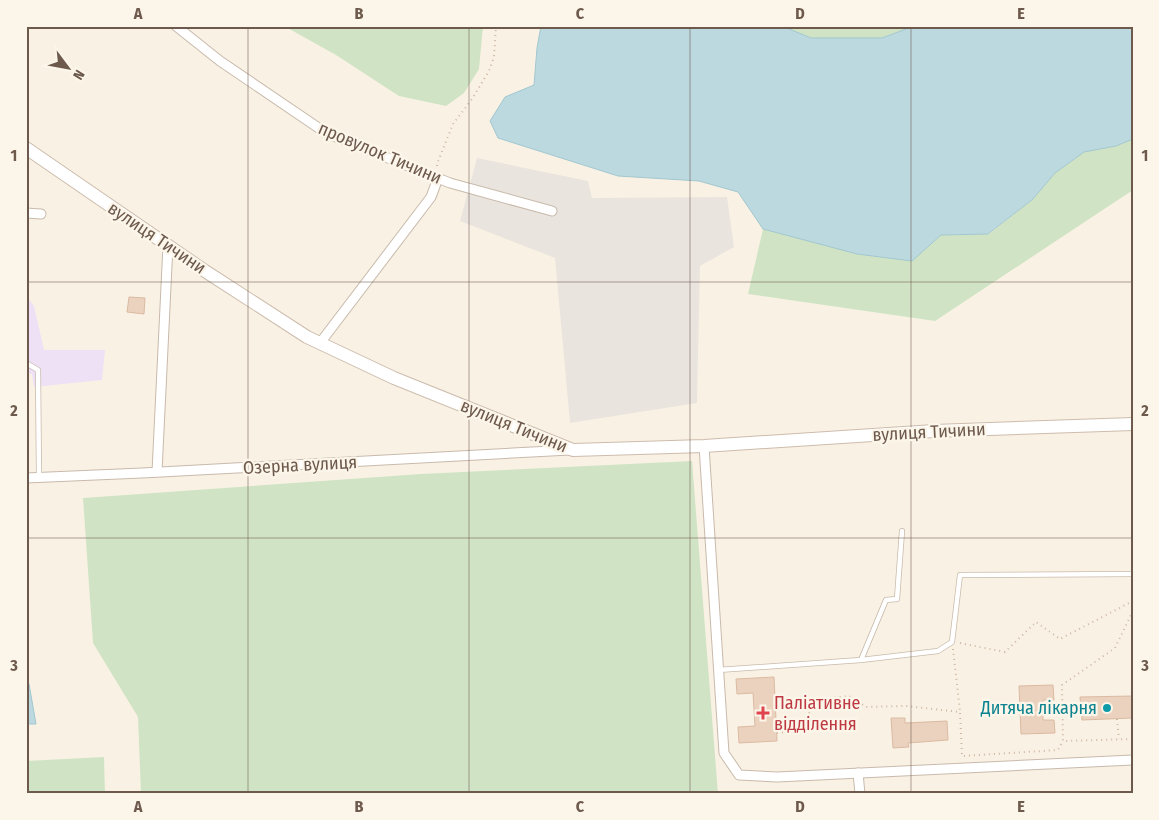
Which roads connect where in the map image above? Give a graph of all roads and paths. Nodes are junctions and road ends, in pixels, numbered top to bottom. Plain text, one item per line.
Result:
1 (176, 26) edge
2 (496, 26) edge
3 (26, 148) edge
4 (438, 178) junction
5 (552, 211) dead end
6 (26, 213) edge
7 (41, 214) dead end
8 (168, 245) junction
9 (320, 344) junction
10 (26, 363) edge
11 (1133, 424) edge
12 (704, 446) junction
13 (573, 450) junction
14 (157, 472) junction
15 (40, 477) junction
16 (26, 478) edge
17 (902, 531) dead end
18 (1133, 574) edge
19 (1133, 601) edge
20 (1133, 611) edge
21 (952, 642) junction
22 (861, 660) junction
23 (718, 670) junction
24 (808, 701) junction
25 (775, 704) dead end
26 (960, 712) junction
27 (1117, 719) dead end
28 (777, 732) dead end
29 (1119, 739) junction
30 (1133, 739) edge
31 (1062, 741) junction
32 (1133, 760) edge
33 (858, 773) junction
34 (860, 794) edge

1 - 4 street, провулок Тичини
2 - 4 path
3 - 8 street, вулиця Тичини
4 - 5 street, провулок Тичини
4 - 9 street
6 - 7 street
8 - 9 street, вулиця Тичини
8 - 14 street
9 - 13 street, вулиця Тичини
10 - 15 lane
11 - 12 street, вулиця Тичини
12 - 13 street, вулиця Тичини
12 - 23 street
13 - 14 street, Озерна вулиця
14 - 15 street, Озерна вулиця
15 - 16 street, Озерна вулиця
17 - 22 lane
18 - 21 lane
19 - 21 path
20 - 31 path
21 - 22 lane
21 - 26 path
22 - 23 lane
23 - 33 street
24 - 25 path
24 - 26 path
24 - 28 path
26 - 31 path
27 - 29 path
29 - 30 path
29 - 31 path
32 - 33 street
33 - 34 street

